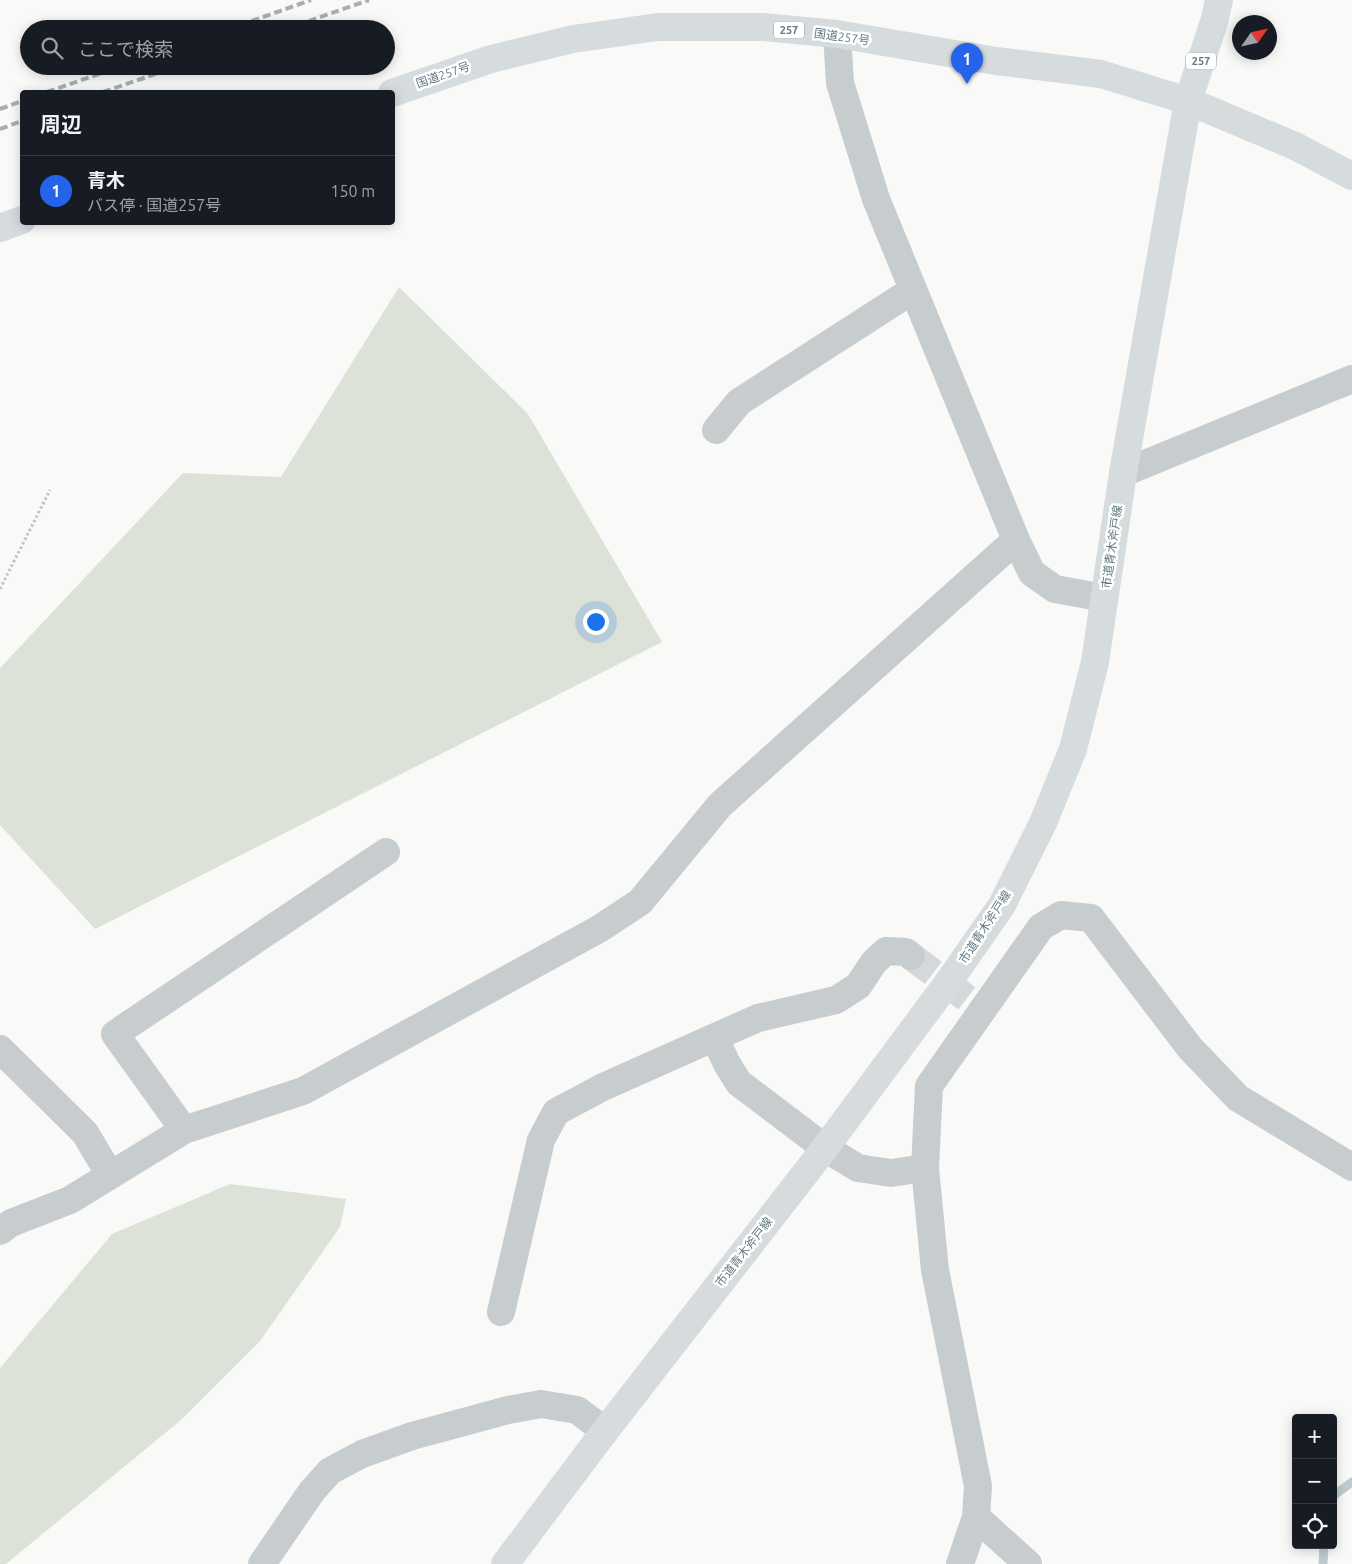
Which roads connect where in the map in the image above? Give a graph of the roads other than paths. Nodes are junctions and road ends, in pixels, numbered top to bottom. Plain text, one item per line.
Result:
1 (1217, 11) edge
2 (837, 34) junction
3 (395, 92) edge
4 (1188, 101) junction
5 (1352, 176) edge
6 (20, 221) edge
7 (0, 228) edge
8 (913, 290) junction
9 (1352, 379) edge
10 (716, 430) dead end
11 (1123, 473) junction
12 (1016, 540) junction
13 (1104, 598) junction
14 (386, 852) dead end
15 (911, 956) tunnel mouth
16 (715, 1038) junction
17 (0, 1049) edge
18 (184, 1130) junction
19 (825, 1148) junction
20 (1352, 1167) edge
21 (926, 1168) junction
22 (110, 1175) junction
23 (0, 1231) edge
24 (500, 1312) dead end
25 (605, 1432) junction
26 (976, 1517) junction
27 (262, 1564) edge
28 (505, 1564) edge
29 (960, 1564) edge
30 (1028, 1564) edge

1 - 4 main road, 257
2 - 3 main road, 国道257号 / 257
2 - 4 main road, 国道257号 / 257
2 - 8 street
4 - 5 main road, 国道257号
4 - 11 main road, 市道青木斧戸線
6 - 7 main road
8 - 10 street
8 - 12 street
9 - 11 street
11 - 13 main road, 市道青木斧戸線
12 - 13 street
12 - 18 street
13 - 19 main road, 市道青木斧戸線
14 - 18 street
15 - 16 street
16 - 19 street
16 - 24 street
17 - 22 street
18 - 22 street
19 - 21 street
19 - 25 main road, 市道青木斧戸線
20 - 21 street
21 - 26 street
22 - 23 street
25 - 27 street
25 - 28 main road, 市道青木斧戸線
26 - 29 street
26 - 30 street

